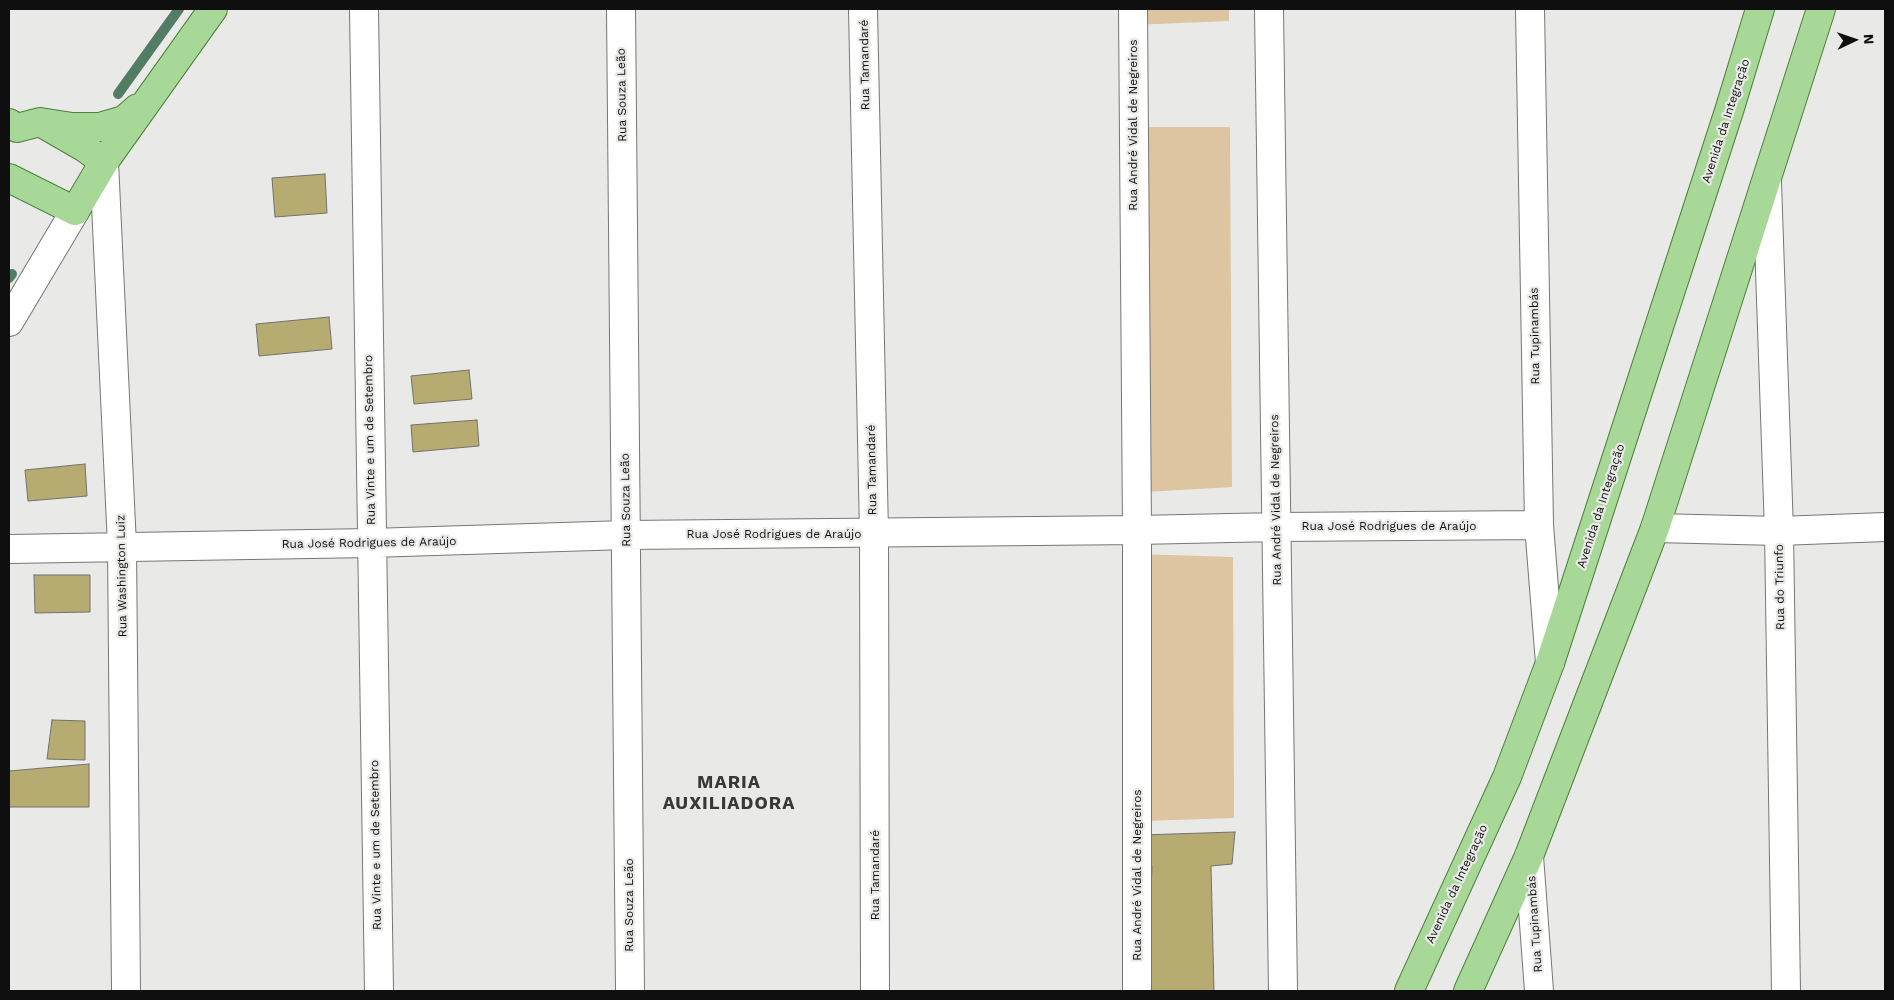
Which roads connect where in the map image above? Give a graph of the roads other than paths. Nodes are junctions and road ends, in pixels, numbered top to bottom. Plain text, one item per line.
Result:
1 (213, 9) edge
2 (364, 9) edge
3 (621, 9) edge
4 (864, 9) edge
5 (1132, 9) edge
6 (1269, 9) edge
7 (1530, 9) edge
8 (1760, 9) edge
9 (1821, 9) edge
10 (148, 99) junction
11 (19, 129) edge
12 (104, 162) junction
13 (9, 178) edge
14 (1767, 182) junction
15 (75, 211) junction
16 (9, 322) edge
17 (1539, 525) junction
18 (1277, 527) junction
19 (1885, 527) edge
20 (1656, 528) junction
21 (1136, 530) junction
22 (1779, 531) junction
23 (874, 534) junction
24 (626, 535) junction
25 (371, 543) junction
26 (122, 546) junction
27 (9, 549) edge
28 (1550, 663) junction
29 (1529, 856) junction
30 (126, 991) edge
31 (379, 991) edge
32 (630, 991) edge
33 (876, 991) edge
34 (1137, 991) edge
35 (1283, 991) edge
36 (1409, 991) edge
37 (1468, 991) edge
38 (1539, 991) edge
39 (1786, 991) edge

1 - 10 main road
2 - 25 street, Rua Vinte e um de Setembro
3 - 24 street, Rua Souza Leão
4 - 23 street, Rua Tamandaré
5 - 21 street, Rua André Vidal de Negreiros
6 - 18 street, Rua André Vidal de Negreiros
7 - 17 street, Rua Tupinambás
8 - 28 main road, Avenida da Integração
9 - 14 main road
10 - 11 main road
10 - 12 main road
11 - 12 main road
12 - 15 main road
12 - 26 street, Rua Washington Luiz
13 - 15 main road
14 - 20 main road
14 - 22 street, Rua do Triunfo
15 - 16 street
17 - 18 street, Rua José Rodrigues de Araújo
17 - 28 street, Rua Tupinambás
18 - 21 street, Rua José Rodrigues de Araújo
18 - 35 street, Rua André Vidal de Negreiros
19 - 22 street
20 - 22 street
20 - 29 main road
21 - 23 street, Rua José Rodrigues de Araújo
21 - 34 street, Rua André Vidal de Negreiros
22 - 39 street, Rua do Triunfo
23 - 24 street, Rua José Rodrigues de Araújo
23 - 33 street, Rua Tamandaré
24 - 25 street, Rua José Rodrigues de Araújo
24 - 32 street, Rua Souza Leão
25 - 26 street, Rua José Rodrigues de Araújo
25 - 31 street, Rua Vinte e um de Setembro
26 - 27 street, Rua José Rodrigues de Araújo
26 - 30 street, Rua Washington Luiz
28 - 36 main road, Avenida da Integração
29 - 37 main road
29 - 38 street, Rua Tupinambás

